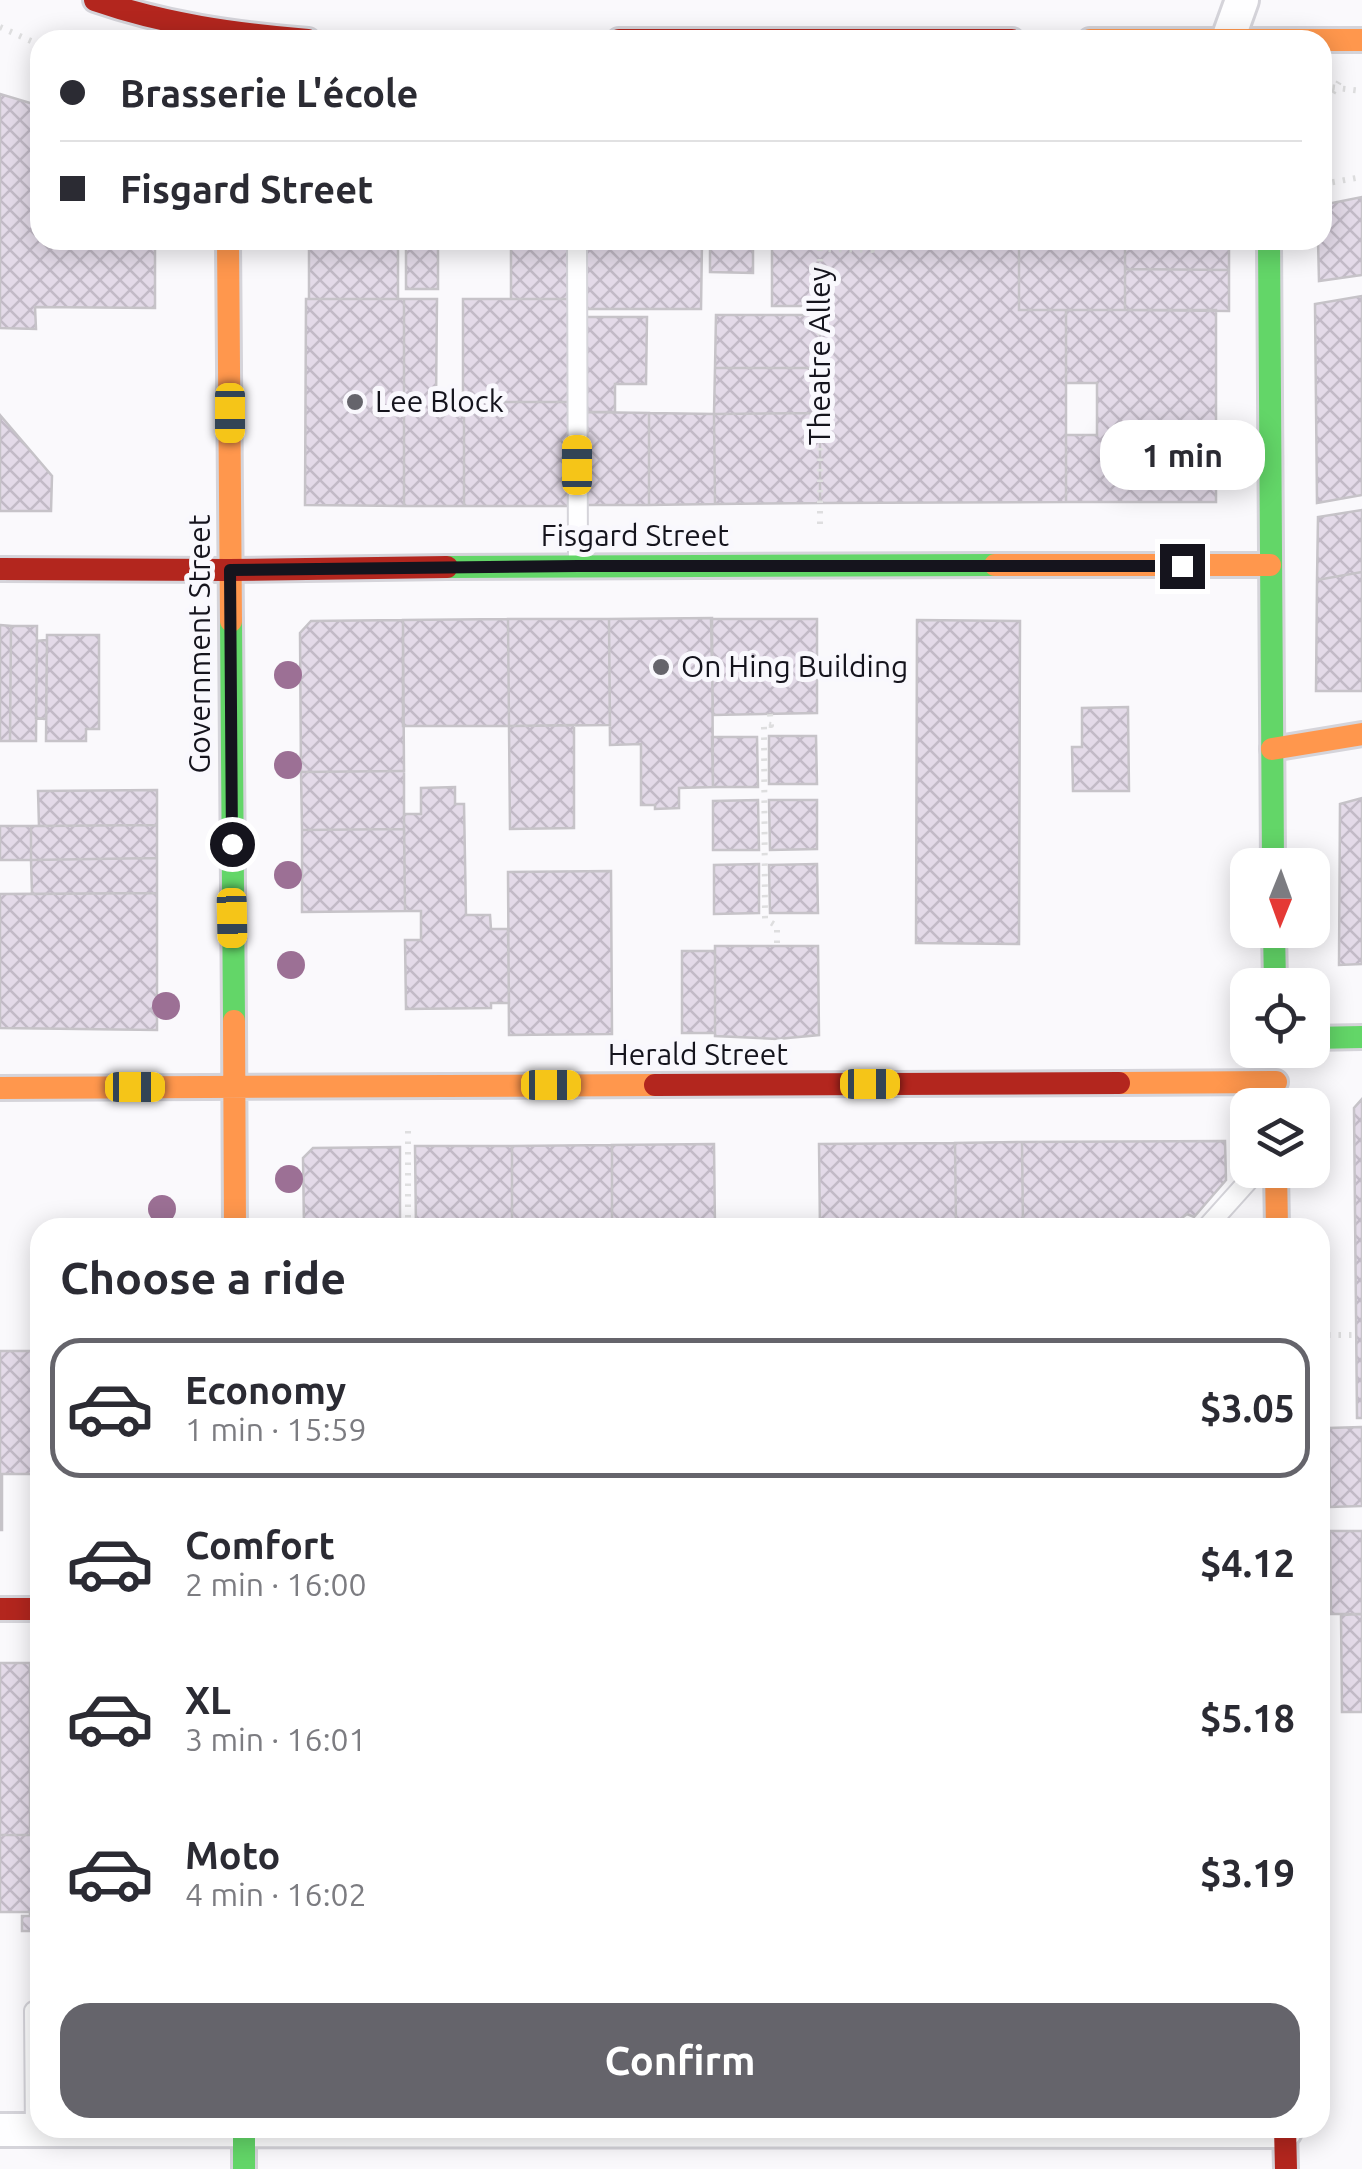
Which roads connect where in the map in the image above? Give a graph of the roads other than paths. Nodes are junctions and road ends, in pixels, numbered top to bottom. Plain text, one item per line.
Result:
1 (95, 0) edge
2 (1242, 0) edge
3 (1308, 13) dead end
4 (225, 29) edge
5 (1231, 30) edge
6 (1302, 30) edge
7 (1332, 40) edge
8 (1362, 40) edge
9 (228, 250) edge
10 (577, 250) edge
11 (1269, 250) edge
12 (578, 566) junction
13 (1270, 566) junction
14 (0, 569) edge
15 (230, 570) junction
16 (1362, 734) edge
17 (1272, 749) junction
18 (1274, 848) edge
19 (1362, 1037) edge
20 (1330, 1038) edge
21 (233, 1087) junction
22 (0, 1088) edge
23 (1230, 1093) edge
24 (1242, 1188) edge
25 (1276, 1188) edge
26 (235, 1218) edge
27 (1215, 1218) edge
28 (1277, 1218) edge
29 (0, 1609) edge
30 (30, 1609) edge
31 (0, 2130) edge
32 (30, 2130) edge
33 (244, 2138) edge
34 (1285, 2138) edge
35 (244, 2169) edge
36 (1286, 2169) edge

1 - 4 street
2 - 5 street
3 - 6 street
7 - 8 street
9 - 15 street, Government Street
10 - 12 lane
11 - 13 street
12 - 13 street, Fisgard Street
12 - 15 street, Fisgard Street
13 - 17 street
14 - 15 street, Fisgard Street
15 - 21 street, Government Street
16 - 17 street
17 - 18 street
19 - 20 street
21 - 22 street, Herald Street
21 - 23 street, Herald Street
21 - 26 street, Government Street
24 - 27 lane
25 - 28 street
29 - 30 street
31 - 32 street
33 - 35 street
34 - 36 street

